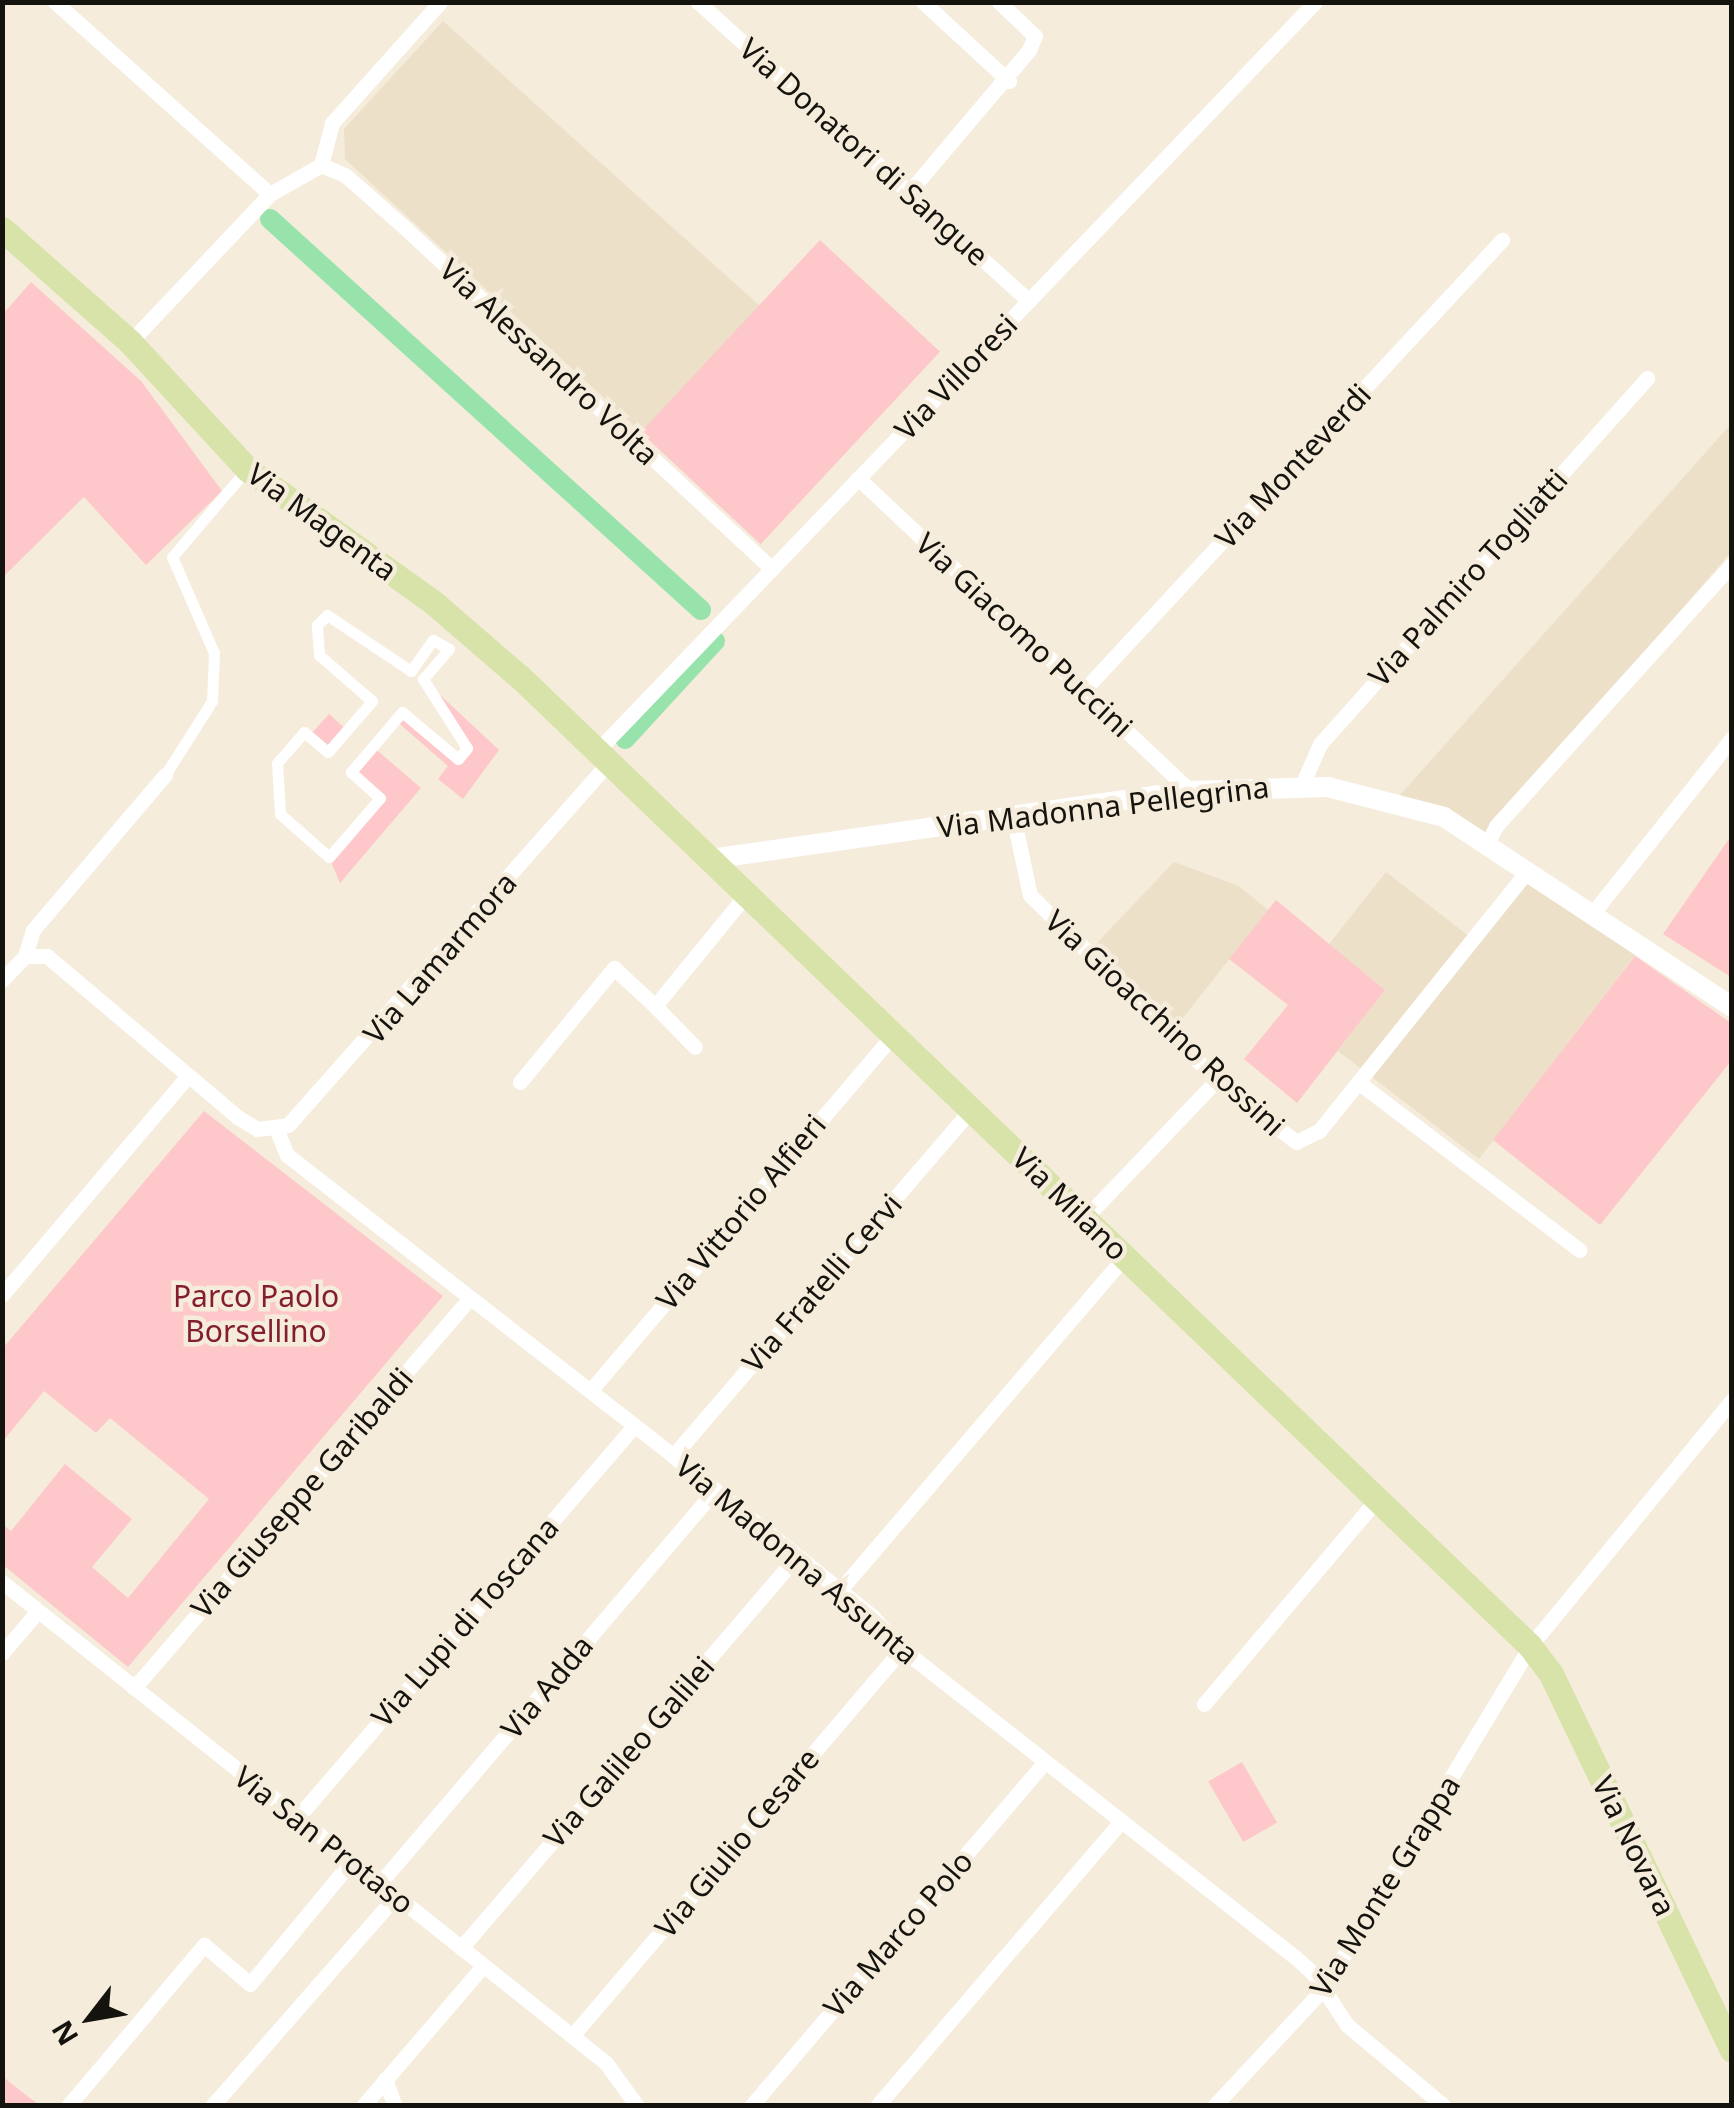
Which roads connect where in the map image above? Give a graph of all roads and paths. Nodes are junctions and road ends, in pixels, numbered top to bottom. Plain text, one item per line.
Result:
1 (56, 2) edge
2 (698, 2) edge
3 (923, 2) edge
4 (999, 2) edge
5 (1315, 2) edge
6 (436, 4) edge
7 (1009, 82) junction
8 (320, 165) junction
9 (909, 192) junction
10 (270, 194) junction
11 (2, 230) edge
12 (1502, 240) dead end
13 (1029, 300) junction
14 (130, 342) junction
15 (1647, 378) dead end
16 (247, 469) junction
17 (858, 478) junction
18 (1732, 564) edge
19 (772, 569) junction
20 (1084, 691) junction
21 (1732, 738) edge
22 (603, 757) junction
23 (351, 772) joint
24 (165, 775) joint
25 (1302, 785) junction
26 (1190, 791) junction
27 (1013, 816) junction
28 (1488, 842) junction
29 (710, 860) junction
30 (1528, 870) junction
31 (746, 895) junction
32 (1592, 914) junction
33 (25, 956) junction
34 (2, 980) edge
35 (655, 1006) junction
36 (1732, 1007) edge
37 (893, 1035) junction
38 (695, 1047) dead end
39 (188, 1077) junction
40 (1218, 1080) junction
41 (520, 1082) dead end
42 (1358, 1082) junction
43 (970, 1109) junction
44 (276, 1128) junction
45 (1084, 1219) junction
46 (1579, 1250) dead end
47 (1124, 1256) junction
48 (2, 1295) edge
49 (470, 1298) junction
50 (590, 1391) junction
51 (1732, 1400) edge
52 (634, 1426) junction
53 (673, 1456) junction
54 (715, 1490) junction
55 (1377, 1499) junction
56 (797, 1556) junction
57 (2, 1582) edge
58 (840, 1590) junction
59 (38, 1611) junction
60 (1530, 1646) junction
61 (902, 1649) junction
62 (2, 1653) edge
63 (134, 1688) junction
64 (1204, 1704) dead end
65 (1045, 1762) junction
66 (296, 1819) junction
67 (1119, 1824) junction
68 (352, 1862) junction
69 (379, 1884) junction
70 (395, 1896) junction
71 (461, 1948) junction
72 (483, 1966) junction
73 (1324, 1988) junction
74 (572, 2036) junction
75 (1732, 2050) edge
76 (385, 2080) junction
77 (68, 2106) edge
78 (212, 2106) edge
79 (363, 2106) edge
80 (395, 2106) edge
81 (637, 2106) edge
82 (752, 2106) edge
83 (877, 2106) edge
84 (1214, 2106) edge
85 (1444, 2106) edge

1 - 10 street
2 - 9 street, Via Donatori di Sangue
3 - 7 street
4 - 7 street
5 - 13 street, Via Villoresi
6 - 8 street
7 - 9 street
8 - 10 street
8 - 19 street, Via Alessandro Volta
9 - 13 street, Via Donatori di Sangue
10 - 14 street
11 - 14 main road, Via Magenta
12 - 20 street, Via Monteverdi
13 - 17 street, Via Villoresi
14 - 16 main road, Via Magenta
15 - 25 street, Via Palmiro Togliatti
16 - 22 main road, Via Magenta
16 - 24 street
17 - 19 street, Via Villoresi
17 - 20 street, Via Giacomo Puccini
18 - 28 street
19 - 22 street, Via Villoresi
20 - 26 street, Via Giacomo Puccini
21 - 32 street
22 - 29 main road, Via Milano
22 - 44 street, Via Lamarmora
23 - 23 street
24 - 33 street
25 - 26 street, Via Madonna Pellegrina
25 - 28 street, Via Madonna Pellegrina
26 - 27 street, Via Madonna Pellegrina
27 - 29 street, Via Madonna Pellegrina
27 - 40 street, Via Gioacchino Rossini
28 - 30 street, Via Madonna Pellegrina
29 - 31 main road, Via Milano
30 - 32 street, Via Madonna Pellegrina
30 - 42 street, Via Gioacchino Rossini
31 - 35 street
31 - 37 main road, Via Milano
32 - 36 street, Via Madonna Pellegrina
33 - 34 street
33 - 39 street
35 - 38 street
35 - 41 street
37 - 43 main road, Via Milano
37 - 50 street, Via Vittorio Alfieri
39 - 44 street
39 - 48 street
40 - 42 street, Via Gioacchino Rossini
40 - 45 street
42 - 46 street
43 - 45 main road, Via Milano
43 - 53 street, Via Fratelli Cervi
44 - 49 street, Via Madonna Assunta
45 - 47 main road, Via Milano
47 - 55 main road, Via Milano
47 - 58 street
49 - 50 street, Via Madonna Assunta
49 - 63 street, Via Giuseppe Garibaldi
50 - 52 street, Via Madonna Assunta
51 - 60 street, Via Monte Grappa
52 - 53 street, Via Madonna Assunta
52 - 66 street, Via Lupi di Toscana
53 - 54 street, Via Madonna Assunta
54 - 56 street, Via Madonna Assunta
54 - 69 street, Via Adda
55 - 60 main road, Via Milano
55 - 64 street
56 - 58 street, Via Madonna Assunta
56 - 71 street, Via Galileo Galilei
57 - 59 street, Via San Protaso
58 - 61 street, Via Madonna Assunta
59 - 62 street
59 - 63 street, Via San Protaso
60 - 73 street, Via Monte Grappa
60 - 75 main road, Via Novara
61 - 65 street, Via Madonna Assunta
61 - 74 street, Via Giulio Cesare
63 - 66 street, Via San Protaso
65 - 67 street, Via Madonna Assunta
65 - 82 street, Via Marco Polo
66 - 68 street, Via San Protaso
67 - 73 street, Via Madonna Assunta
67 - 83 street
68 - 69 street, Via San Protaso
68 - 77 street
69 - 70 street, Via San Protaso
70 - 71 street, Via San Protaso
70 - 78 street
71 - 72 street, Via San Protaso
72 - 74 street, Via San Protaso
72 - 76 street
73 - 84 street, Via Monte Grappa
73 - 85 street, Via Madonna Assunta
74 - 81 street, Via San Protaso
76 - 79 street
76 - 80 street

